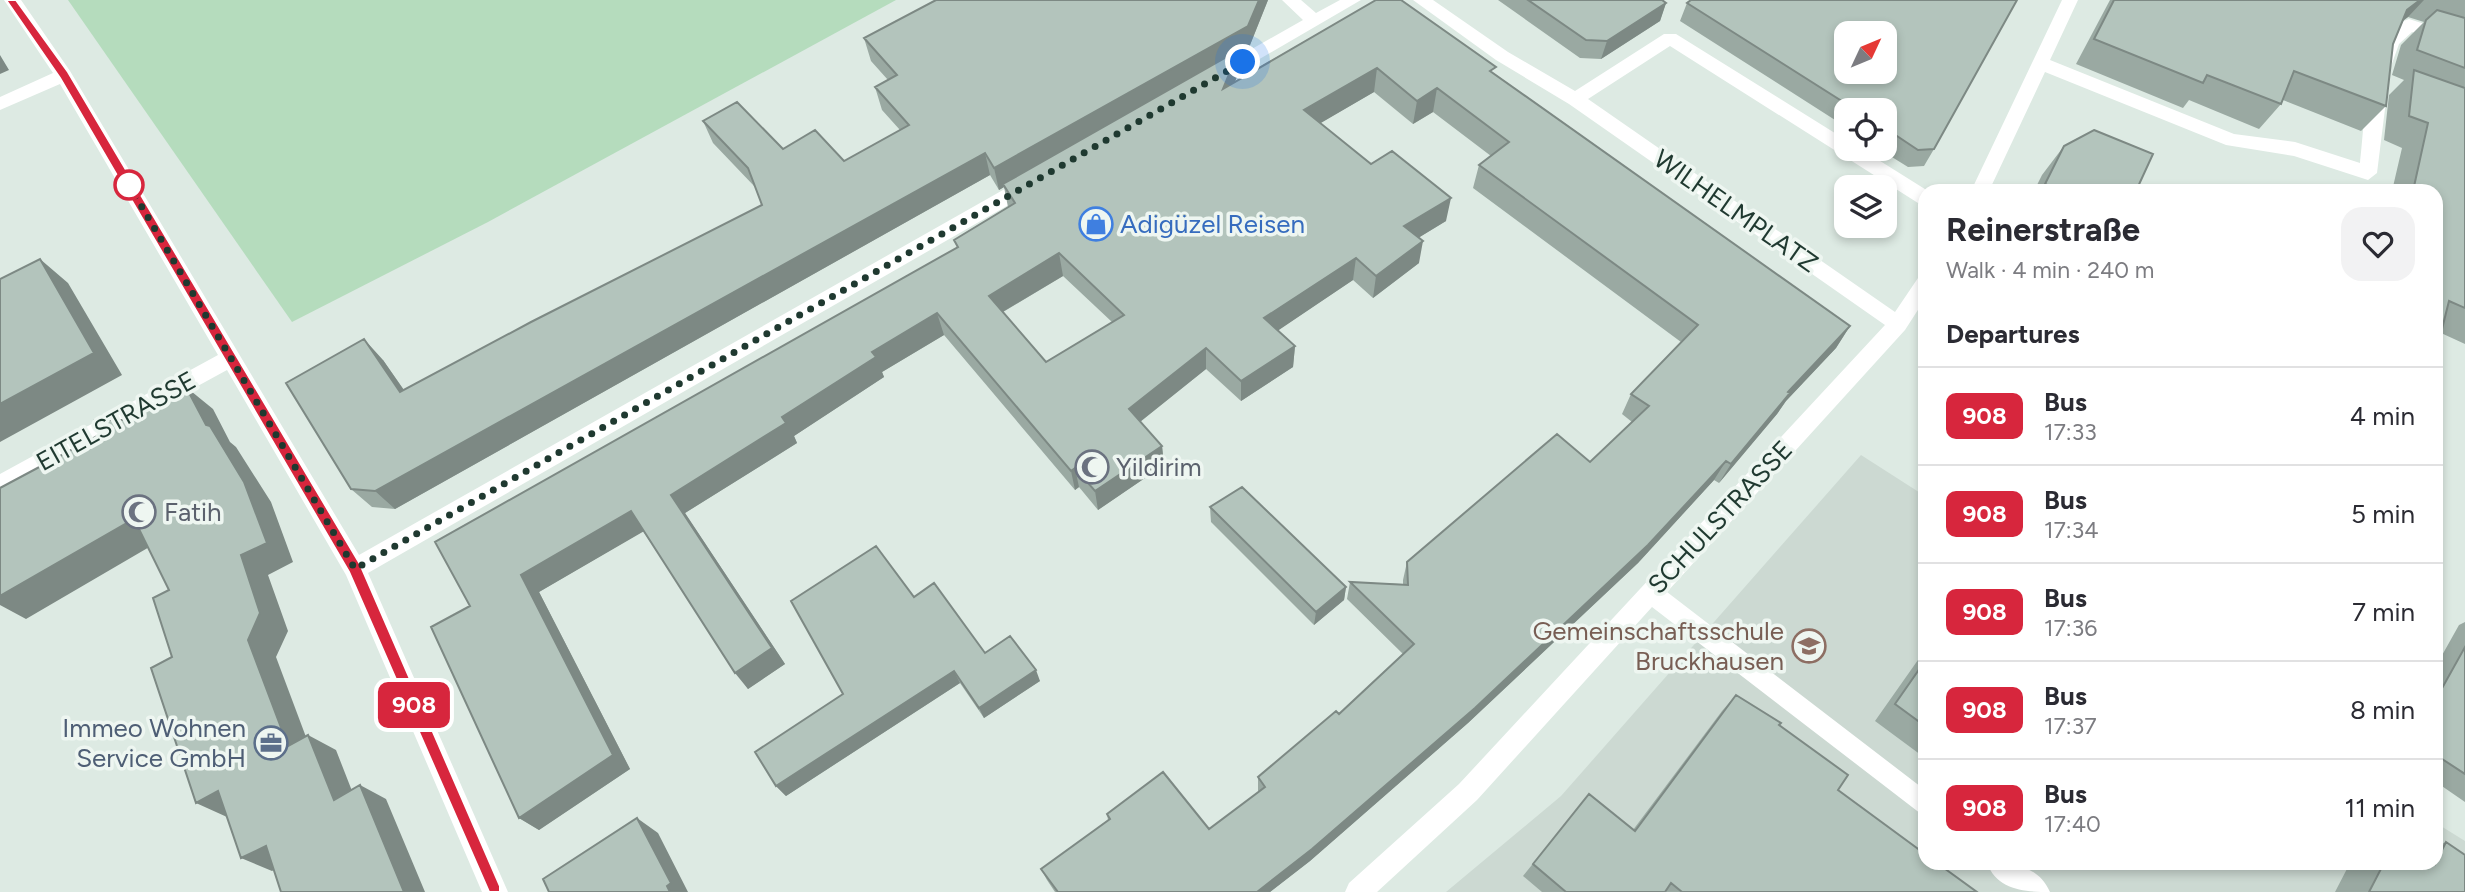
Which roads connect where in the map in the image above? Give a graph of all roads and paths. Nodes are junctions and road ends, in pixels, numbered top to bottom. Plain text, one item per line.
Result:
1 (12, 0) edge
2 (1290, 0) edge
3 (1353, 0) edge
4 (1421, 0) edge
5 (2070, 0) edge
6 (1315, 21) junction
7 (2465, 43) edge
8 (2040, 63) junction
9 (64, 75) junction
10 (1193, 90) edge
11 (1575, 99) junction
12 (0, 104) edge
13 (1048, 174) edge
14 (1983, 184) edge
15 (1918, 194) edge
16 (1918, 294) edge
17 (1898, 324) junction
18 (233, 358) junction
19 (0, 485) edge
20 (355, 569) junction
21 (1651, 593) junction
22 (1918, 801) edge
23 (2008, 870) edge
24 (495, 892) edge
25 (1358, 892) edge
26 (2037, 892) edge

1 - 9 street
2 - 6 street
3 - 6 street
4 - 11 street, WILHELMPLATZ
5 - 8 street
6 - 10 street
7 - 8 street
8 - 14 street
9 - 12 street
9 - 18 street
11 - 15 street
11 - 17 street, WILHELMPLATZ
13 - 20 street
16 - 17 street, SCHULSTRASSE
17 - 21 street, SCHULSTRASSE
18 - 19 street, EITELSTRASSE
18 - 20 street
20 - 24 street
21 - 22 street
21 - 25 street, SCHULSTRASSE
23 - 26 street

